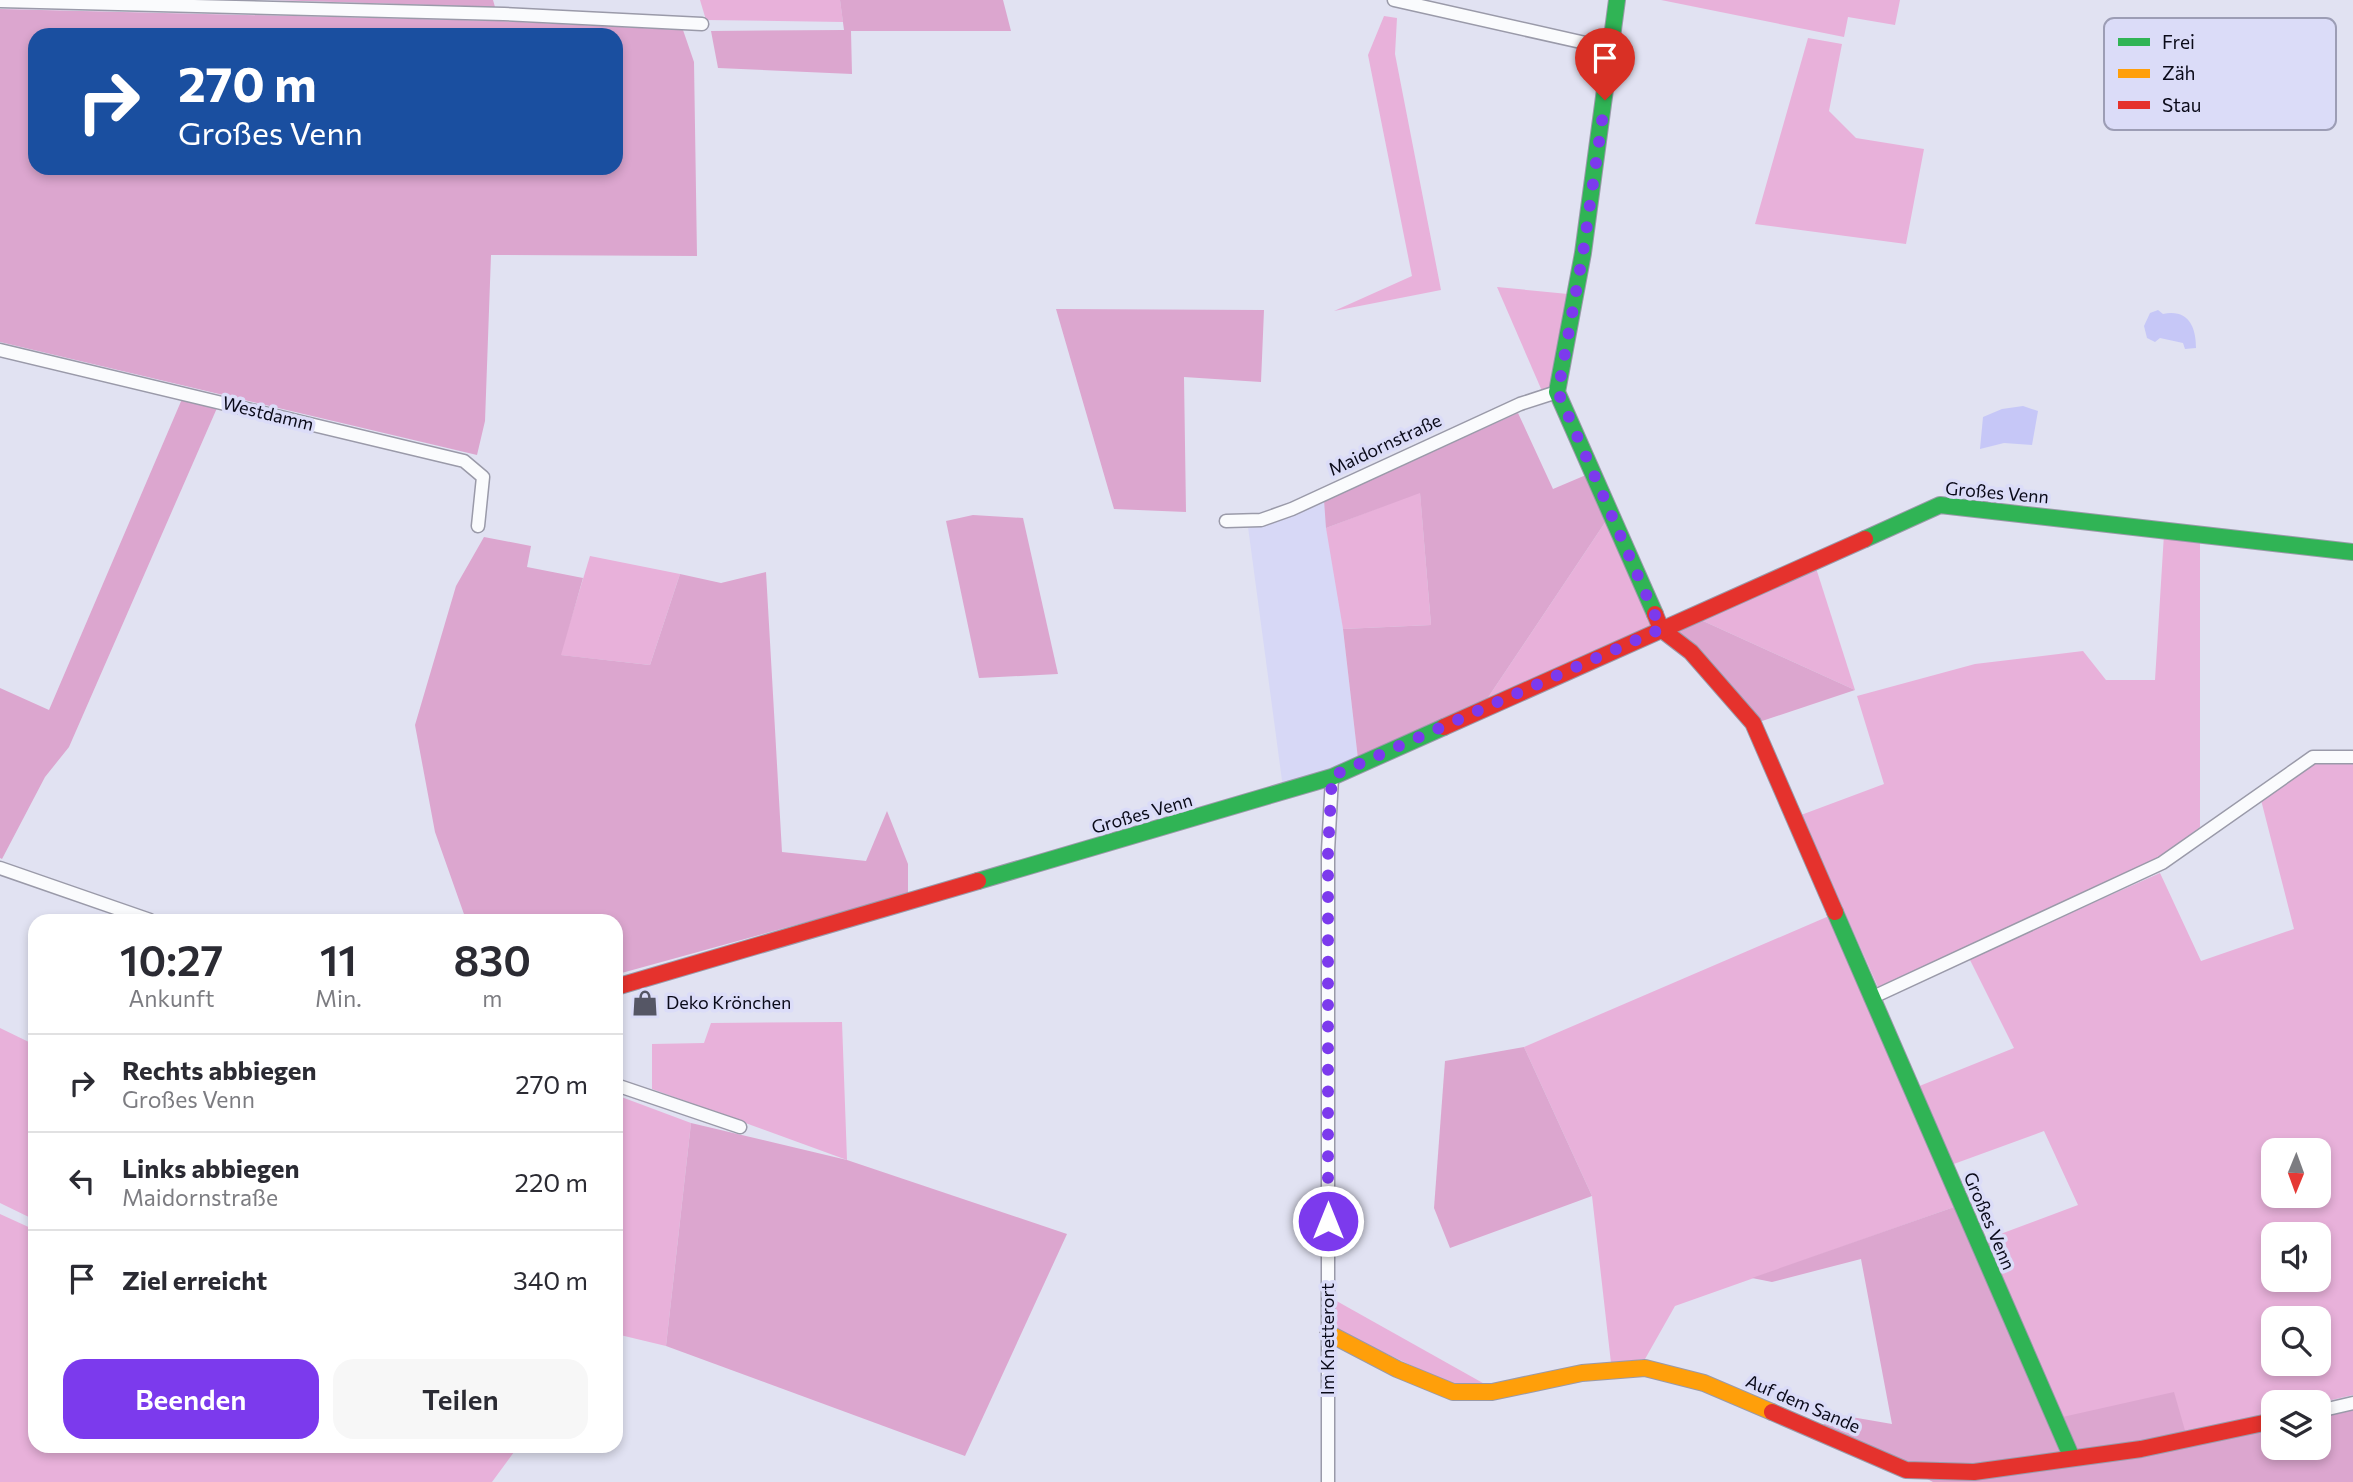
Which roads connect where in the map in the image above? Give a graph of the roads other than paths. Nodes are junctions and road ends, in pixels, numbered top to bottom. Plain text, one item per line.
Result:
1 (1394, 0) edge
2 (1617, 0) edge
3 (0, 1) edge
4 (702, 24) dead end
5 (1612, 49) junction
6 (0, 350) edge
7 (1558, 392) junction
8 (1226, 521) dead end
9 (478, 526) dead end
10 (2352, 548) edge
11 (1661, 629) junction
12 (2353, 757) edge
13 (1332, 776) junction
14 (0, 869) edge
15 (132, 914) edge
16 (623, 985) edge
17 (1871, 998) junction
18 (623, 1086) edge
19 (740, 1127) dead end
20 (1328, 1333) junction
21 (2353, 1403) edge
22 (2331, 1408) edge
23 (2261, 1424) edge
24 (2072, 1458) junction
25 (1328, 1482) edge

1 - 5 street
2 - 5 street
3 - 4 street
5 - 7 street
6 - 9 street, Westdamm
7 - 8 street, Maidornstraße
7 - 11 street
10 - 11 street, Großes Venn
11 - 13 street, Großes Venn
11 - 17 street, Großes Venn
12 - 17 street
13 - 16 street, Großes Venn
13 - 20 street, Im Knetterort
14 - 15 street
17 - 24 street, Großes Venn
18 - 19 street
20 - 24 street, Auf dem Sande
20 - 25 street, Im Knetterort
21 - 22 street
23 - 24 street, Auf dem Sande

